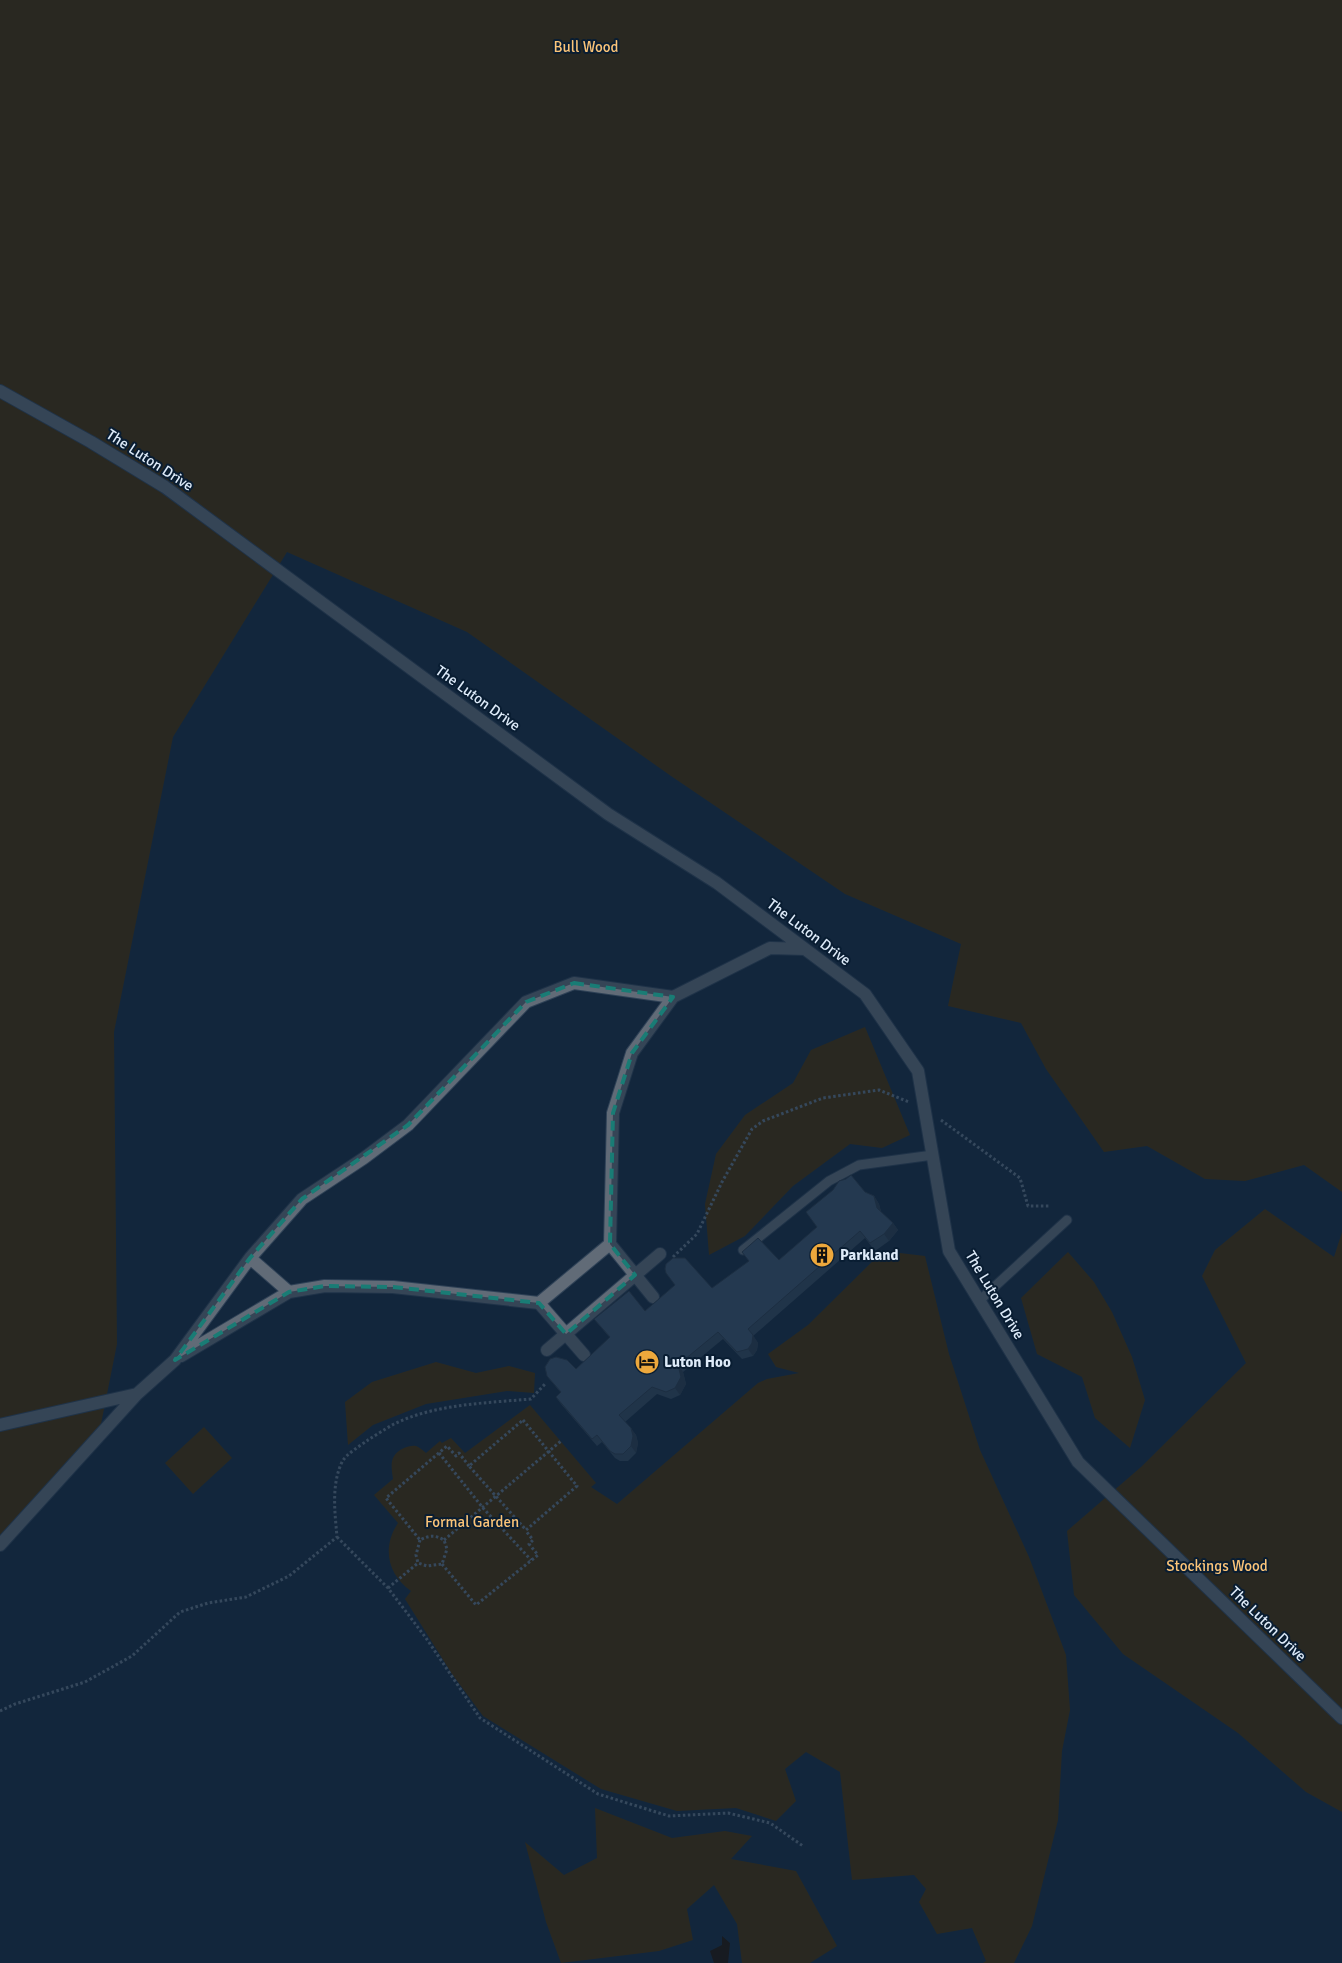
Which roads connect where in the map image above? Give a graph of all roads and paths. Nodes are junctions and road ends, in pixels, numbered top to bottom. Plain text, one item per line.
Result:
1 (0, 391) edge
2 (805, 949) junction
3 (673, 997) junction
4 (925, 1108) junction
5 (933, 1155) junction
6 (1050, 1206) dead end
7 (1067, 1220) dead end
8 (610, 1244) junction
9 (742, 1250) edge
10 (660, 1254) dead end
11 (673, 1257) edge
12 (250, 1258) junction
13 (635, 1275) junction
14 (288, 1292) junction
15 (653, 1297) dead end
16 (979, 1300) junction
17 (539, 1302) junction
18 (566, 1334) junction
19 (547, 1350) dead end
20 (584, 1355) dead end
21 (175, 1360) junction
22 (545, 1384) edge
23 (137, 1394) junction
24 (531, 1398) junction
25 (539, 1398) dead end
26 (0, 1425) edge
27 (561, 1441) dead end
28 (549, 1451) junction
29 (439, 1453) junction
30 (469, 1466) junction
31 (495, 1497) junction
32 (483, 1508) junction
33 (526, 1530) junction
34 (337, 1537) junction
35 (420, 1540) junction
36 (444, 1540) junction
37 (0, 1545) edge
38 (531, 1560) junction
39 (418, 1563) junction
40 (442, 1564) junction
41 (388, 1588) junction
42 (0, 1711) edge
43 (1342, 1718) edge
44 (803, 1846) dead end

1 - 2 street, The Luton Drive
2 - 3 street
2 - 4 street, The Luton Drive
3 - 8 street
3 - 12 street
4 - 5 street, The Luton Drive
4 - 6 path
4 - 11 path
5 - 9 lane
5 - 16 street, The Luton Drive
7 - 16 lane
8 - 13 street
8 - 17 street
10 - 13 street
12 - 14 street
12 - 21 street
13 - 15 street
13 - 18 street
14 - 17 street
14 - 21 street
16 - 43 street, The Luton Drive
17 - 18 street
18 - 19 street
18 - 20 street
21 - 23 street
22 - 24 path
23 - 26 street
23 - 37 street
24 - 25 path
24 - 34 path
27 - 28 path
28 - 30 path
28 - 31 path
28 - 33 path
29 - 30 path
29 - 32 path
29 - 35 path
30 - 31 path
31 - 32 path
31 - 33 path
32 - 36 path
32 - 38 path
33 - 38 path
34 - 41 path
34 - 42 path
35 - 36 path
35 - 39 path
36 - 40 path
38 - 40 path
39 - 40 path
39 - 41 path
41 - 44 path

